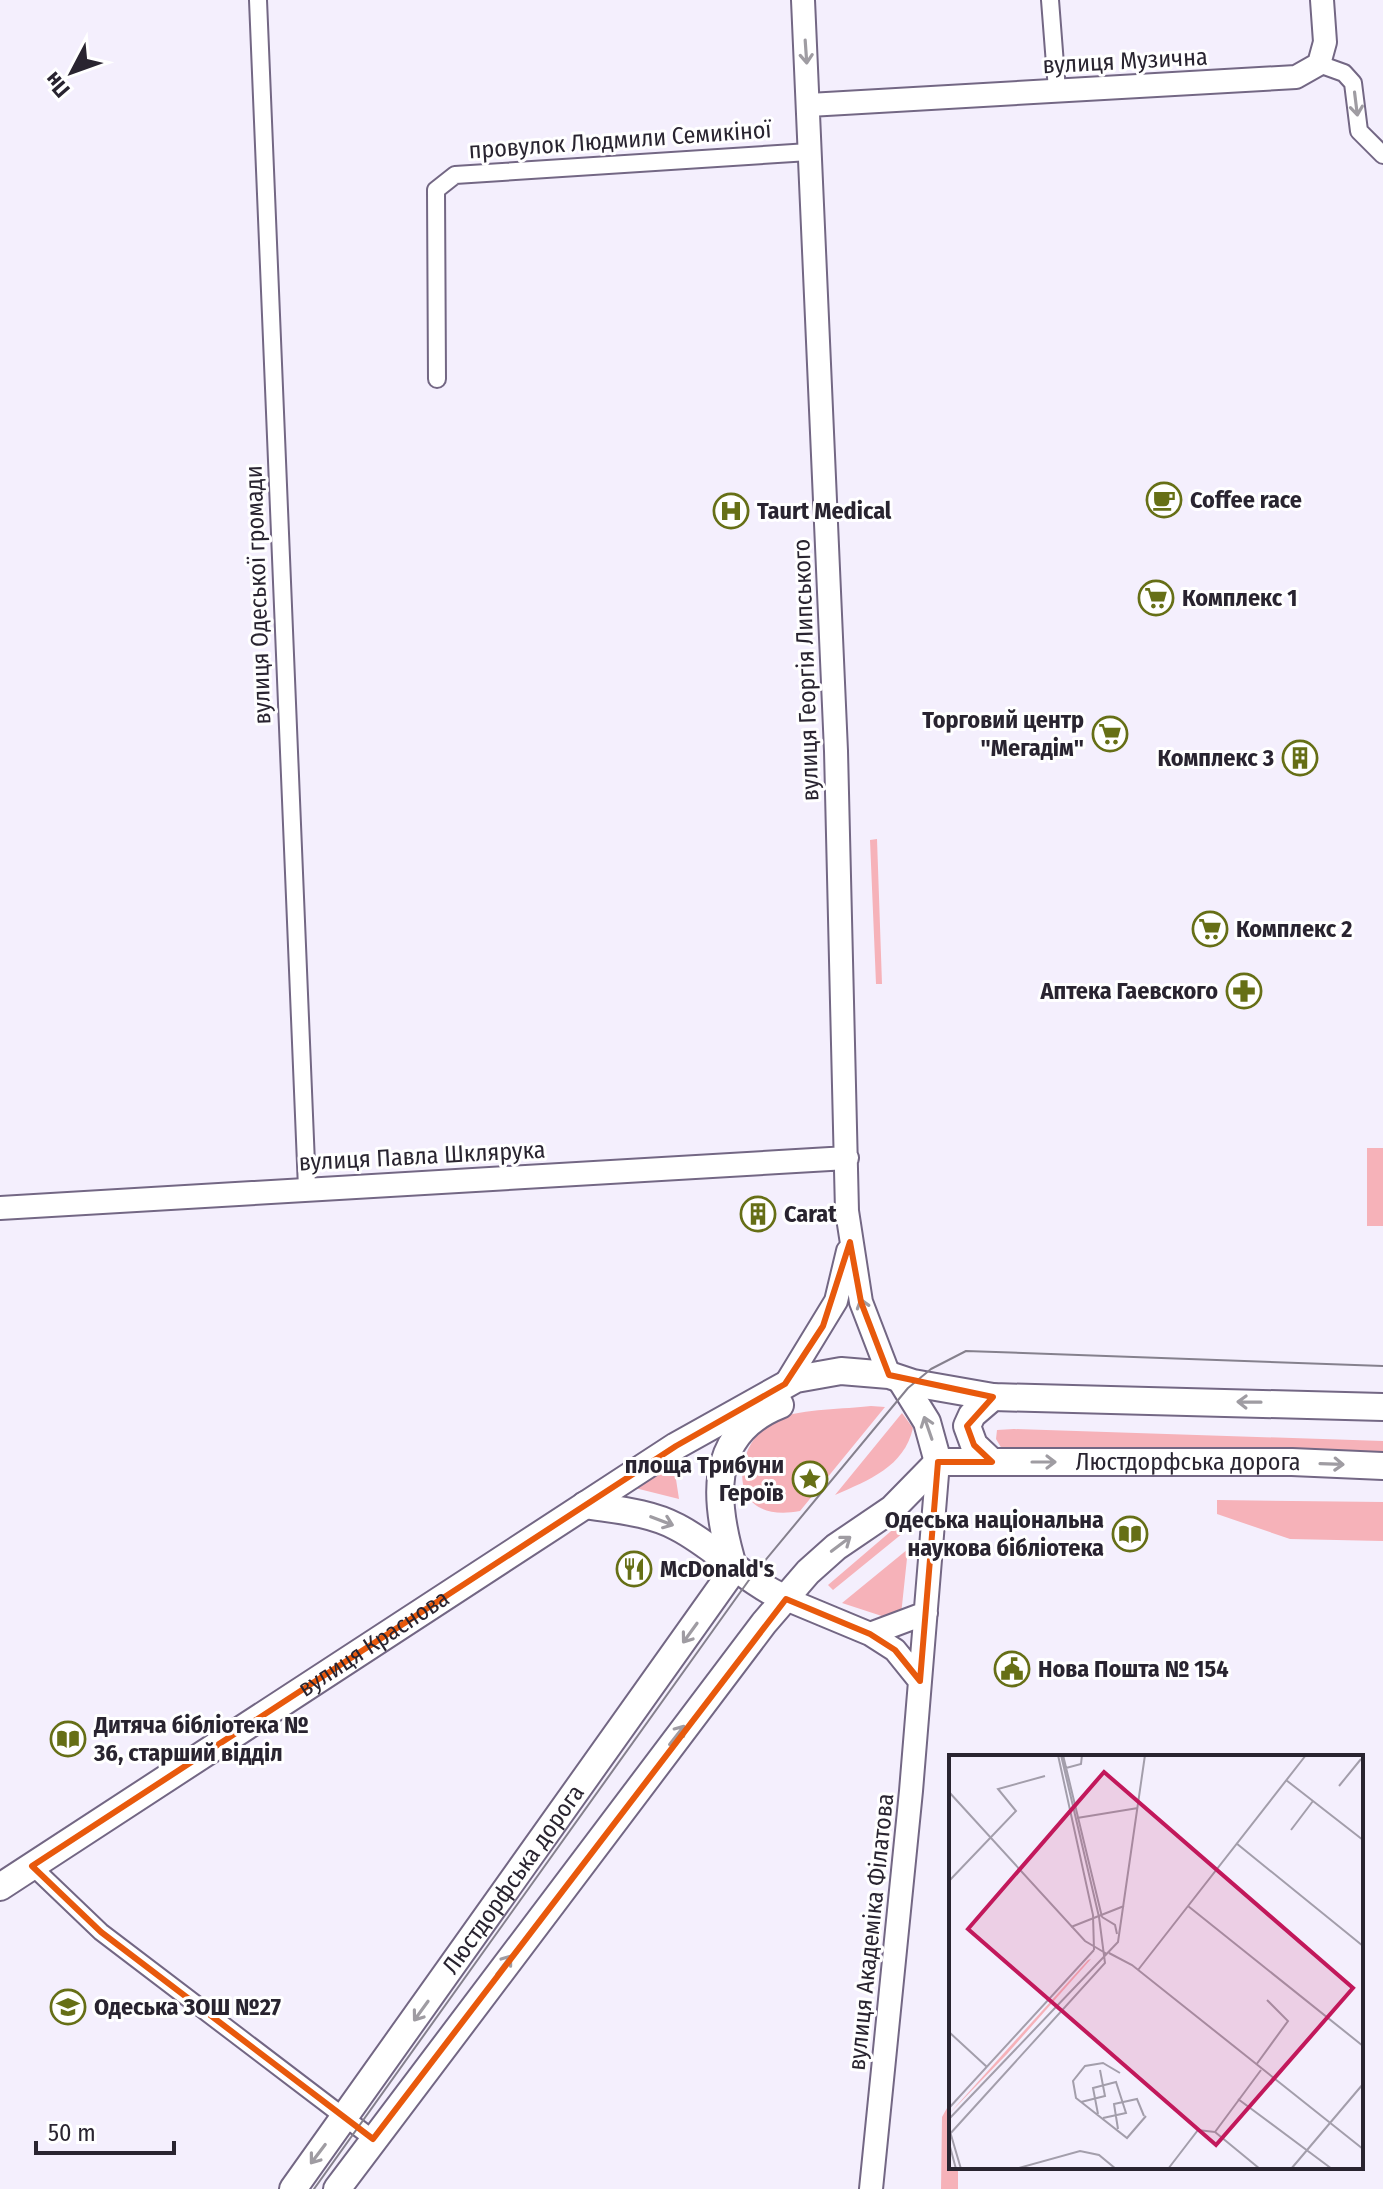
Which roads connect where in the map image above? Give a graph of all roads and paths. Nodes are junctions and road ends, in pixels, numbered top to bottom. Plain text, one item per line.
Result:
1 (258, 0) edge
2 (803, 0) edge
3 (1050, 0) edge
4 (1322, 0) edge
5 (1319, 64) junction
6 (1057, 90) junction
7 (809, 105) junction
8 (809, 152) junction
9 (1383, 155) edge
10 (437, 379) dead end
11 (847, 1158) junction
12 (307, 1188) junction
13 (0, 1208) edge
14 (850, 1242) junction
15 (785, 1384) junction
16 (901, 1384) junction
17 (993, 1397) junction
18 (1383, 1407) edge
19 (769, 1409) junction
20 (938, 1462) junction
21 (992, 1462) junction
22 (1383, 1466) edge
23 (585, 1505) junction
24 (746, 1578) junction
25 (786, 1599) junction
26 (926, 1613) junction
27 (870, 1634) junction
28 (920, 1681) junction
29 (32, 1866) junction
30 (0, 1887) edge
31 (344, 2119) junction
32 (373, 2139) junction
33 (293, 2189) edge
34 (337, 2189) edge
35 (871, 2189) edge

1 - 12 street, вулиця Одеської громади
2 -> 7 street, вулиця Георгія Липського
3 - 6 street
4 - 5 street
5 - 6 street, вулиця Музична
5 -> 9 street
6 - 7 street, вулиця Музична
7 - 8 street, вулиця Георгія Липського
8 - 10 street, провулок Людмили Семикіної
8 - 11 street, вулиця Георгія Липського
11 - 12 street, вулиця Павла Шклярука
11 - 14 street, вулиця Георгія Липського
12 - 13 street, вулиця Павла Шклярука
14 - 15 street, вулиця Георгія Липського
16 -> 14 street, вулиця Георгія Липського
15 - 16 main road
15 - 19 street, вулиця Георгія Липського
15 - 23 main road, вулиця Краснова
16 - 17 main road
16 - 19 main road
20 -> 16 main road
18 -> 17 main road
17 - 21 main road
19 - 24 main road
20 - 21 main road, Люстдорфська дорога
25 -> 20 main road
20 - 26 street, вулиця Академіка Філатова
21 -> 22 main road, Люстдорфська дорога
23 -> 24 main road
23 - 29 main road, вулиця Краснова
24 - 25 main road
24 -> 31 main road, Люстдорфська дорога
25 - 27 street
32 -> 25 main road, Люстдорфська дорога
26 - 27 street
26 - 28 street, вулиця Академіка Філатова
27 - 28 street
28 - 35 street, вулиця Академіка Філатова
29 - 30 main road, вулиця Краснова
29 - 31 street
31 - 32 street
31 -> 33 main road, Люстдорфська дорога
32 - 34 main road, Люстдорфська дорога

